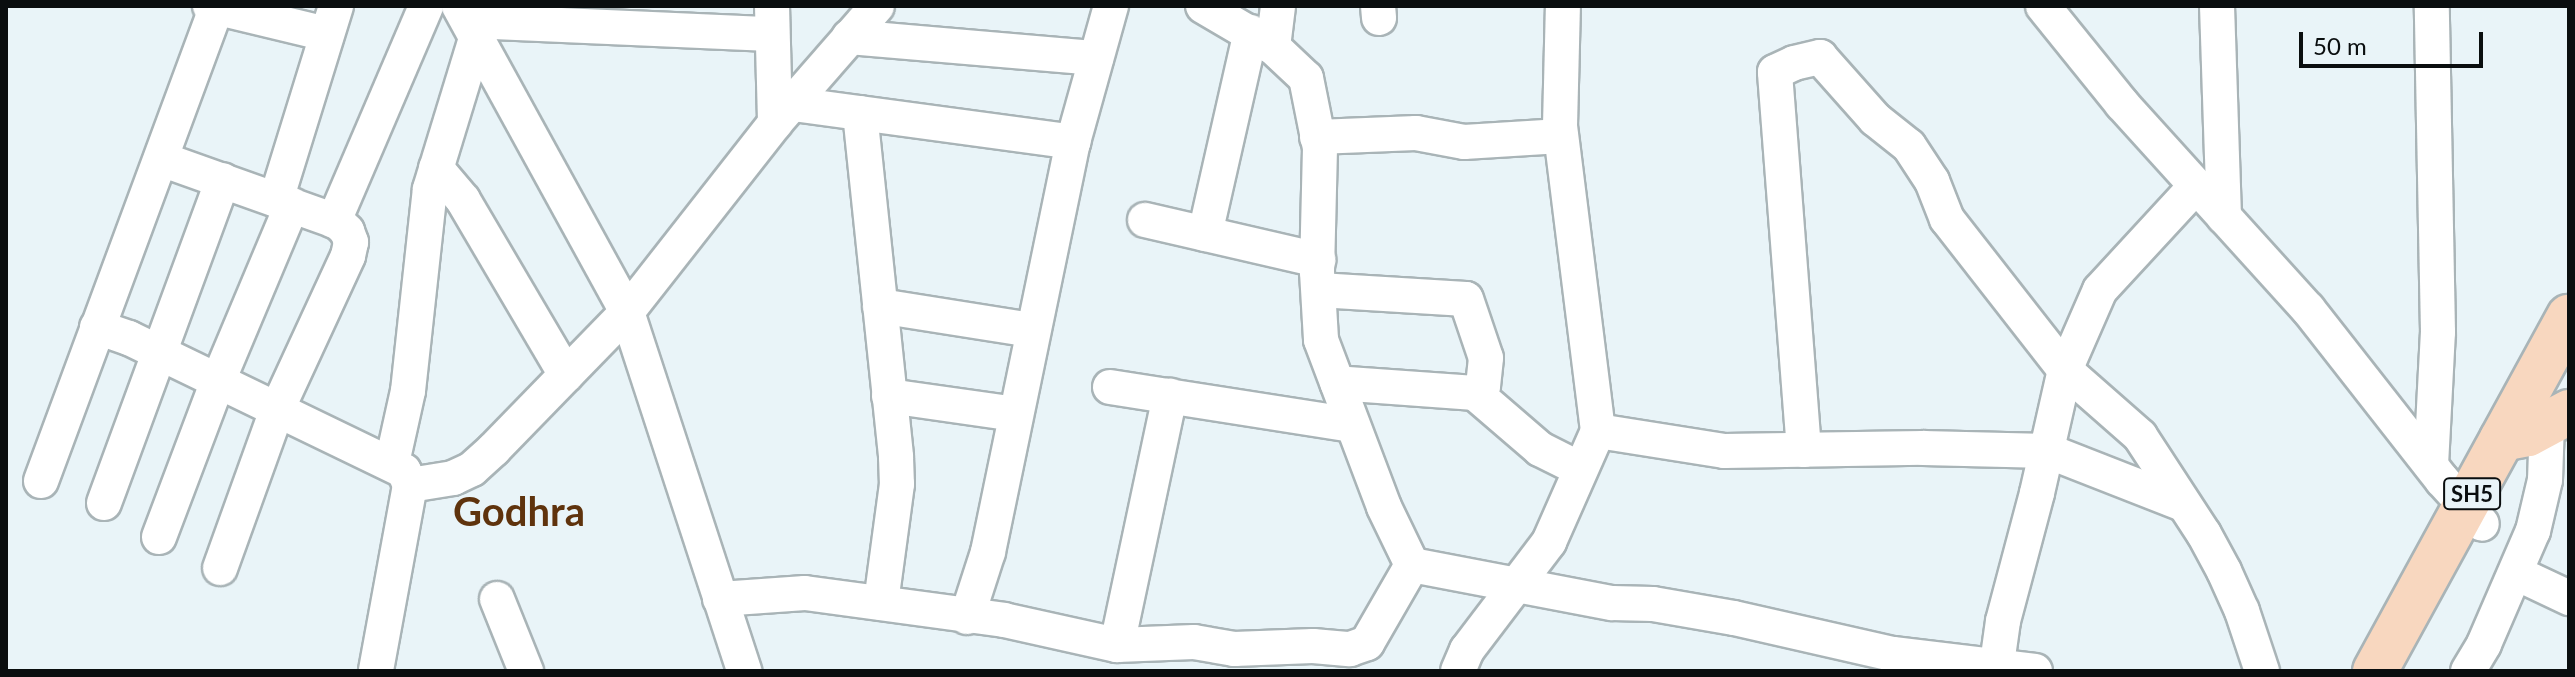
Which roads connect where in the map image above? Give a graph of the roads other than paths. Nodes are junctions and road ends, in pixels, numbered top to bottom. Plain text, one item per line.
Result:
1 (426, 6) edge
2 (877, 6) edge
3 (1111, 6) edge
4 (1203, 6) edge
5 (1278, 6) edge
6 (1563, 6) edge
7 (2043, 6) edge
8 (2217, 6) edge
9 (2432, 6) edge
10 (215, 7) edge
11 (467, 16) edge
12 (332, 20) edge
13 (771, 20) edge
14 (849, 37) junction
15 (1262, 39) junction
16 (1096, 58) junction
17 (784, 113) junction
18 (860, 113) junction
19 (1561, 136) junction
20 (1317, 137) junction
21 (1073, 142) junction
22 (161, 159) junction
23 (436, 168) junction
24 (223, 180) junction
25 (2196, 186) junction
26 (284, 202) junction
27 (2224, 217) junction
28 (1145, 220) dead end
29 (334, 221) junction
30 (1205, 234) junction
31 (1318, 275) junction
32 (880, 306) junction
33 (627, 312) junction
34 (2569, 317) edge
35 (97, 327) junction
36 (1032, 330) junction
37 (159, 353) junction
38 (2065, 370) junction
39 (566, 375) junction
40 (218, 381) junction
41 (1337, 383) junction
42 (1110, 387) dead end
43 (1475, 393) junction
44 (889, 396) junction
45 (1170, 396) junction
46 (2547, 404) edge
47 (277, 410) junction
48 (1015, 414) junction
49 (1352, 425) junction
50 (1598, 431) junction
51 (1804, 450) junction
52 (2048, 451) junction
53 (2431, 465) junction
54 (1580, 469) junction
55 (401, 474) junction
56 (41, 481) dead end
57 (104, 503) dead end
58 (2183, 504) junction
59 (2474, 515) junction
60 (159, 537) dead end
61 (1412, 565) junction
62 (220, 568) dead end
63 (2516, 573) junction
64 (1515, 585) junction
65 (2569, 598) edge
66 (497, 599) dead end
67 (720, 599) junction
68 (881, 603) junction
69 (967, 617) junction
70 (1117, 645) junction
71 (1321, 659) edge
72 (1997, 669) edge
73 (376, 671) edge
74 (526, 671) edge
75 (744, 671) edge
76 (1458, 671) edge
77 (2035, 671) edge
78 (2262, 671) edge
79 (2375, 671) edge
80 (2401, 671) edge
81 (2468, 671) edge

1 - 29 street
2 - 14 street
3 - 16 street
4 - 15 street
5 - 15 street
6 - 19 street
7 - 25 street
8 - 27 street
9 - 53 street
10 - 12 street
10 - 22 street
11 - 13 street
11 - 23 street
11 - 33 street
12 - 26 street
13 - 17 street
14 - 16 street
14 - 17 street
15 - 20 street
15 - 30 street
16 - 21 street
17 - 18 street
17 - 33 street
18 - 21 street
18 - 32 street
19 - 20 street
19 - 50 street
20 - 31 street
21 - 36 street
22 - 24 street
22 - 35 street
23 - 39 street
23 - 55 street
24 - 26 street
24 - 37 street
25 - 27 street
25 - 38 street
26 - 29 street
26 - 40 street
27 - 53 street
28 - 30 street
29 - 47 street
30 - 31 street
31 - 41 street
31 - 43 street
32 - 36 street
32 - 44 street
33 - 39 street
33 - 67 street
34 - 46 main road
35 - 37 street
35 - 56 street
36 - 48 street
37 - 40 street
37 - 57 street
38 - 51 street
38 - 52 street
38 - 58 street
39 - 55 street
40 - 47 street
40 - 60 street
41 - 43 street
41 - 49 street
42 - 45 street
43 - 54 street
44 - 48 street
44 - 68 street
45 - 49 street
45 - 70 street
46 - 59 main road
46 - 63 street
47 - 55 street
47 - 62 street
48 - 69 street
49 - 61 street
50 - 51 street
50 - 54 street
51 - 52 street
52 - 58 street
52 - 72 street
53 - 59 street
54 - 64 street
55 - 73 street
58 - 78 street
59 - 79 main road, SH5
59 - 80 main road
61 - 64 street
61 - 71 street
63 - 65 street
63 - 81 street
64 - 72 street
64 - 76 street
66 - 74 street
67 - 68 street
67 - 75 street
68 - 69 street
69 - 70 street
70 - 71 street
72 - 77 street

